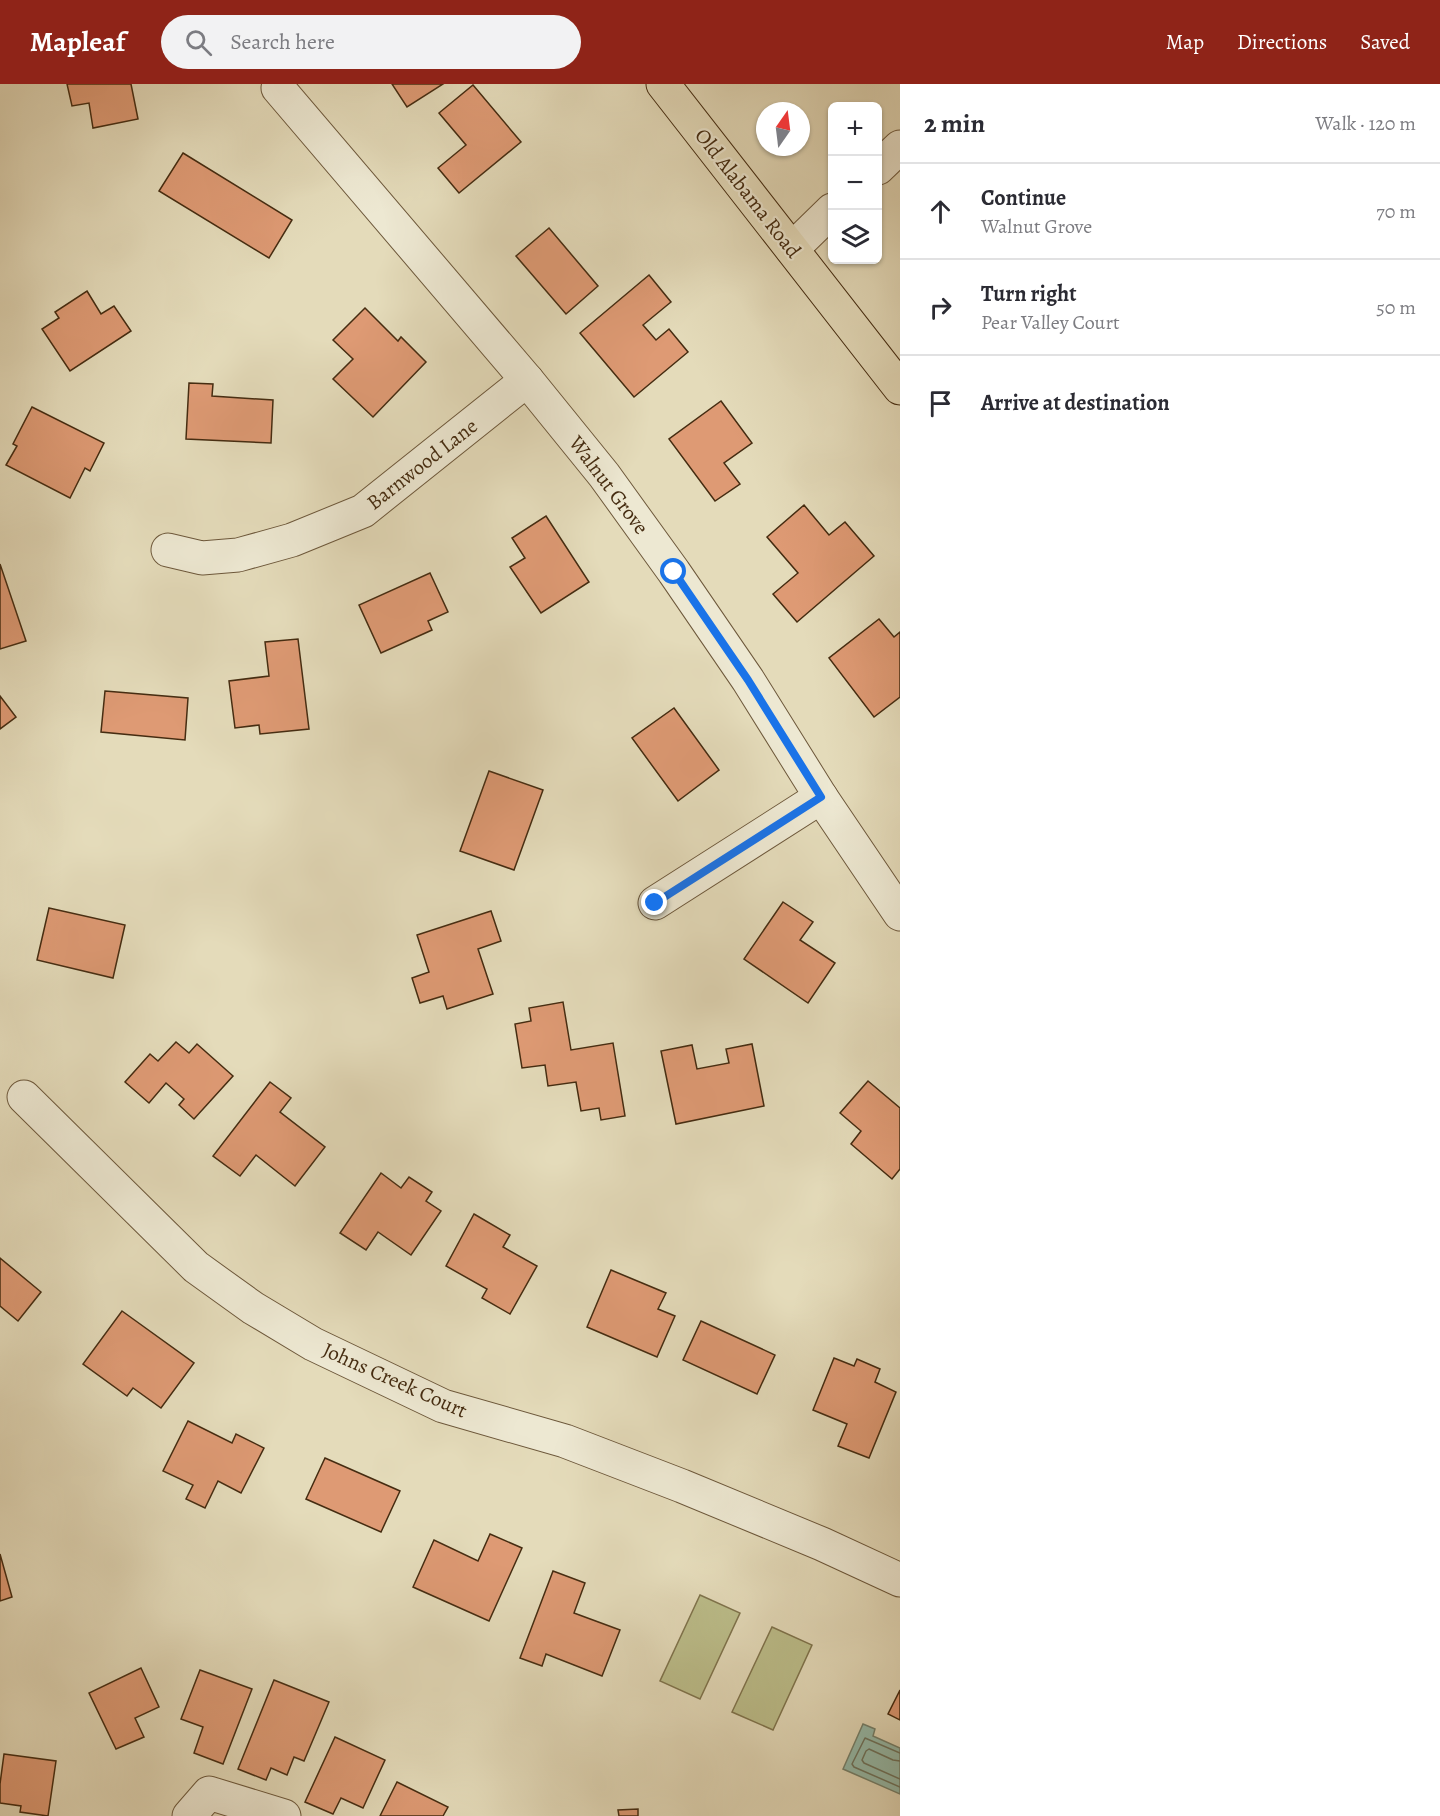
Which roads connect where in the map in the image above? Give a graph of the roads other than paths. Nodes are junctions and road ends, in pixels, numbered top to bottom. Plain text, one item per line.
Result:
1 (663, 84) edge
2 (278, 88) dead end
3 (900, 147) edge
4 (882, 164) edge
5 (828, 214) edge
6 (792, 249) junction
7 (527, 380) junction
8 (900, 388) edge
9 (168, 550) dead end
10 (821, 797) junction
11 (655, 903) dead end
12 (900, 914) edge
13 (24, 1096) dead end
14 (900, 1580) edge
15 (189, 1816) edge
16 (284, 1816) edge

1 - 6 main road, Old Alabama Road
2 - 7 street, Walnut Grove
3 - 4 street
5 - 6 street
6 - 8 main road, Old Alabama Road
7 - 9 street, Barnwood Lane
7 - 10 street, Walnut Grove
10 - 11 street
10 - 12 street, Walnut Grove
13 - 14 street, Johns Creek Court
15 - 16 street

